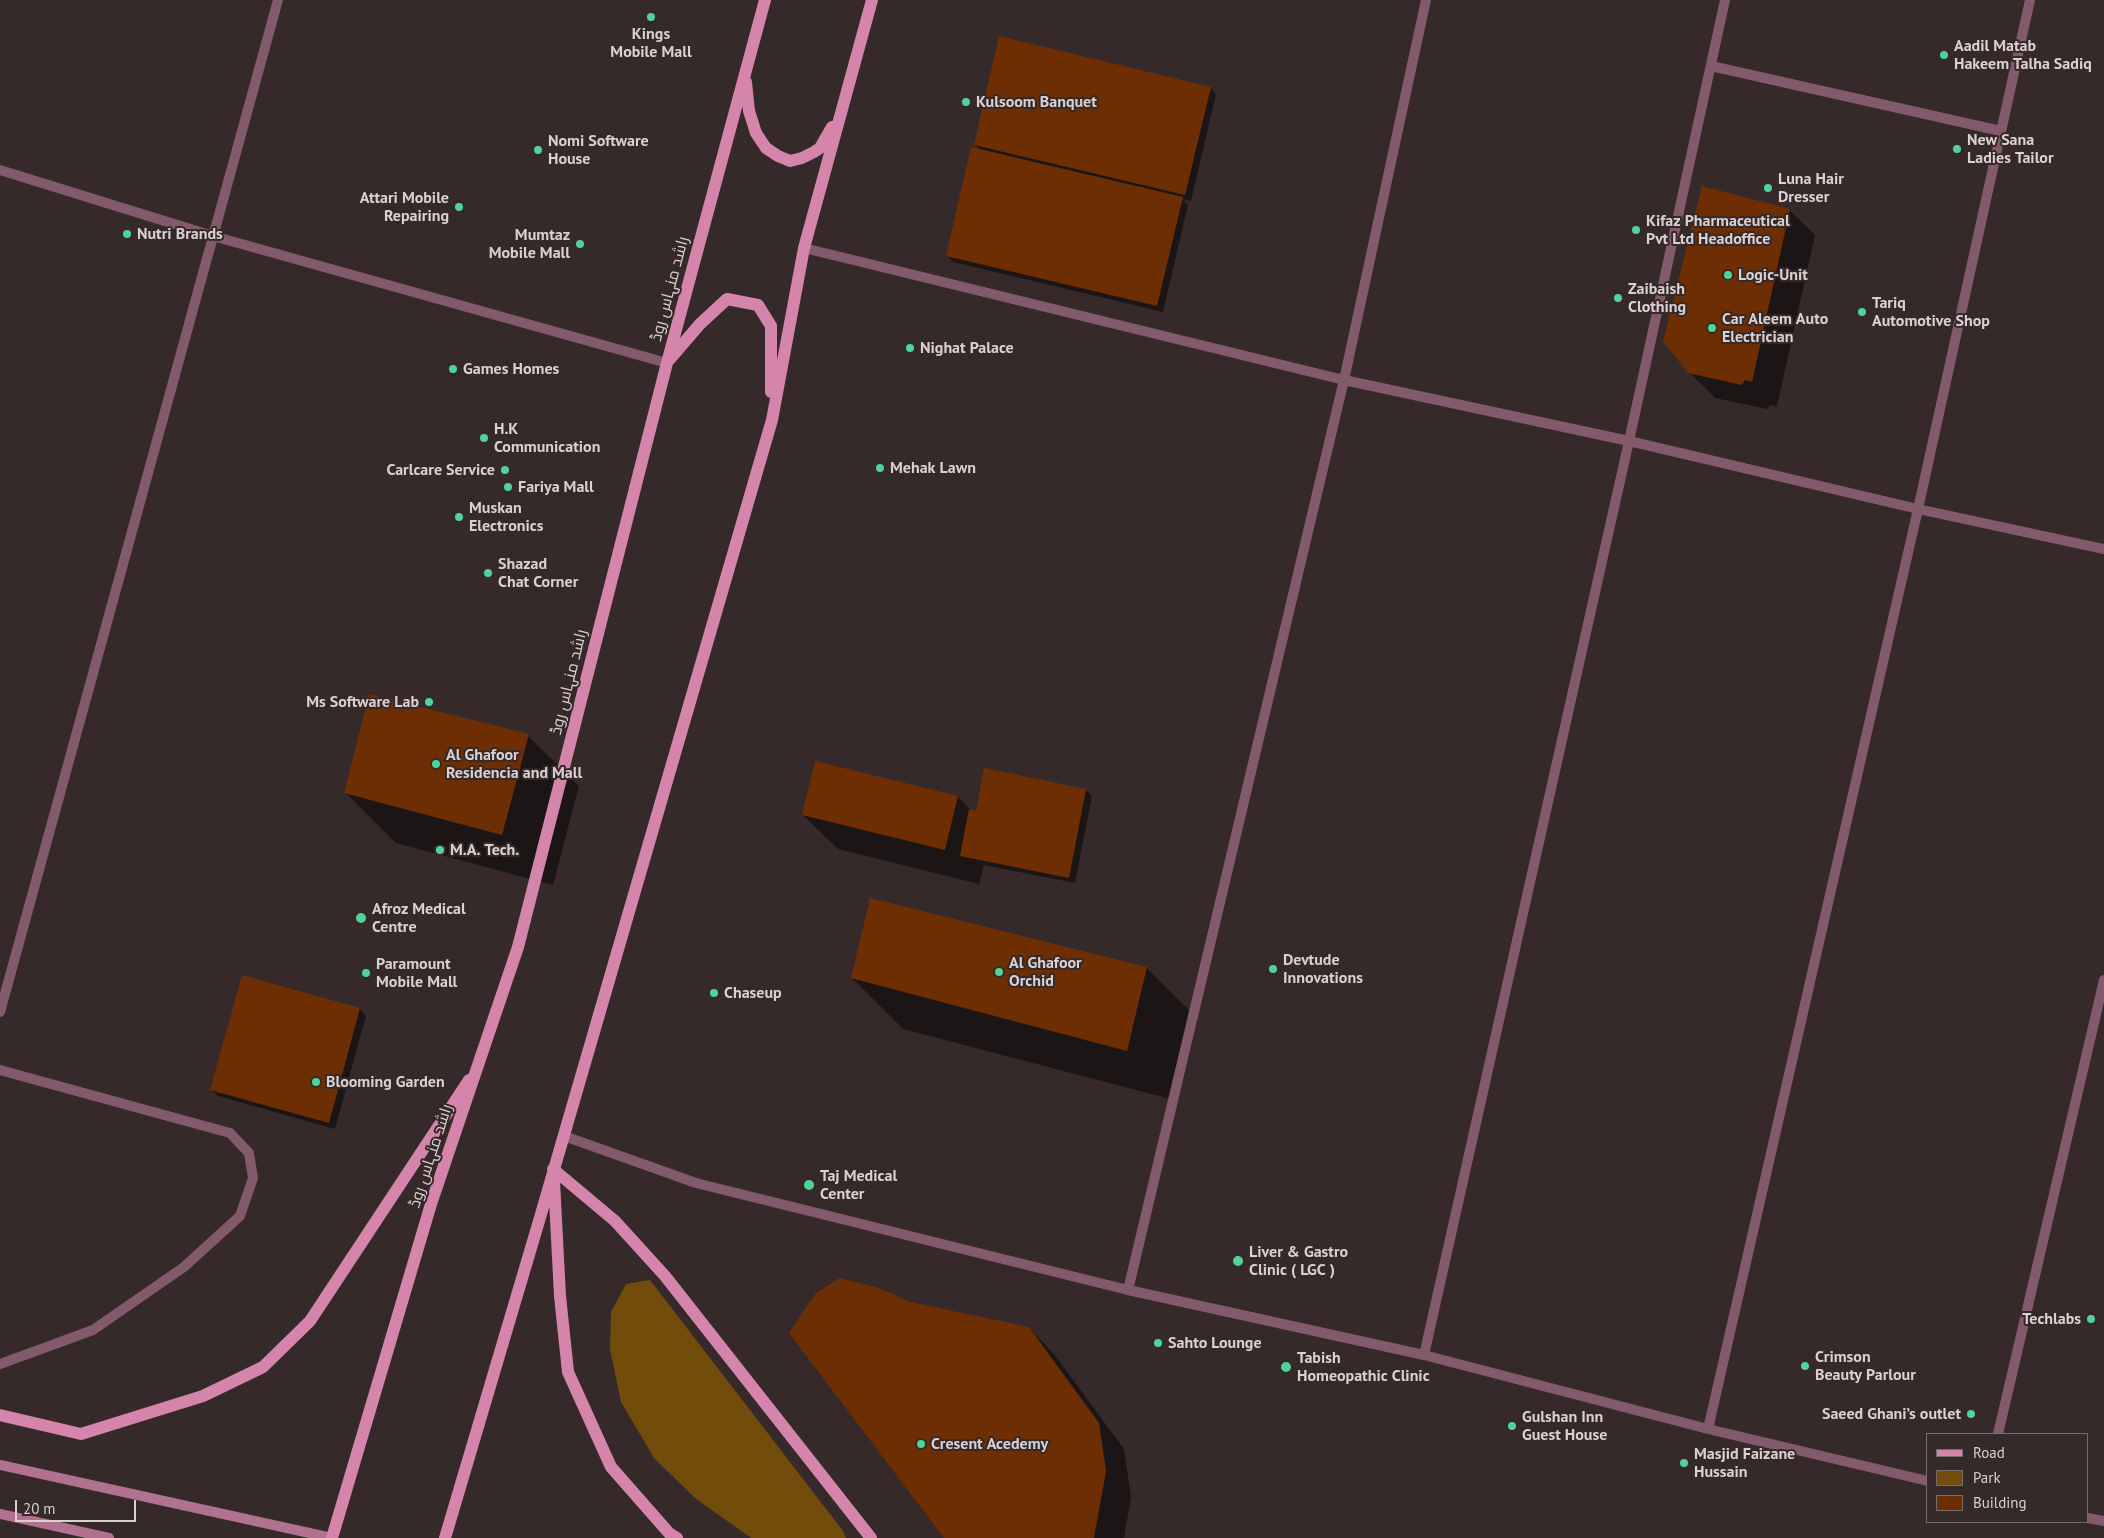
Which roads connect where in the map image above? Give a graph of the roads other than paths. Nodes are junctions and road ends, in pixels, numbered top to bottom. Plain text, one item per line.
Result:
1 (278, 0) edge
2 (764, 0) edge
3 (872, 0) edge
4 (1426, 0) edge
5 (1725, 0) edge
6 (2030, 0) edge
7 (1711, 66) junction
8 (746, 67) junction
9 (840, 114) junction
10 (2001, 131) junction
11 (0, 170) edge
12 (213, 236) junction
13 (804, 248) junction
14 (667, 363) junction
15 (1344, 380) junction
16 (772, 420) junction
17 (1629, 441) junction
18 (1918, 509) junction
19 (2104, 549) edge
20 (2104, 980) edge
21 (0, 1012) edge
22 (479, 1064) junction
23 (0, 1070) edge
24 (564, 1136) junction
25 (553, 1169) junction
26 (1128, 1290) junction
27 (1424, 1355) junction
28 (0, 1364) edge
29 (0, 1415) edge
30 (1708, 1429) junction
31 (1998, 1433) edge
32 (0, 1465) edge
33 (1926, 1481) edge
34 (0, 1514) edge
35 (2089, 1518) edge
36 (2104, 1521) edge
37 (109, 1538) edge
38 (332, 1538) edge
39 (445, 1538) edge
40 (678, 1538) edge
41 (871, 1538) edge

1 - 12 street
2 - 8 main road, راشد منہاس روڈ
3 - 9 main road
4 - 15 street
5 - 7 street
6 - 10 street
7 - 10 street
7 - 17 street
8 - 9 main road
8 - 14 main road, راشد منہاس روڈ
9 - 13 main road
10 - 18 street
11 - 12 street
12 - 14 street
12 - 21 street
13 - 15 street
13 - 16 main road
14 - 16 main road
14 - 22 main road, راشد منہاس روڈ
15 - 17 street
15 - 26 street
16 - 24 main road
17 - 18 street
17 - 27 street
18 - 19 street
18 - 30 street
20 - 31 street
22 - 29 main road
22 - 38 main road, راشد منہاس روڈ
23 - 28 street
24 - 25 main road
24 - 26 street
25 - 39 main road
25 - 40 main road
25 - 41 main road
26 - 27 street
27 - 30 street
30 - 33 street
32 - 38 main road
34 - 37 main road
35 - 36 street

